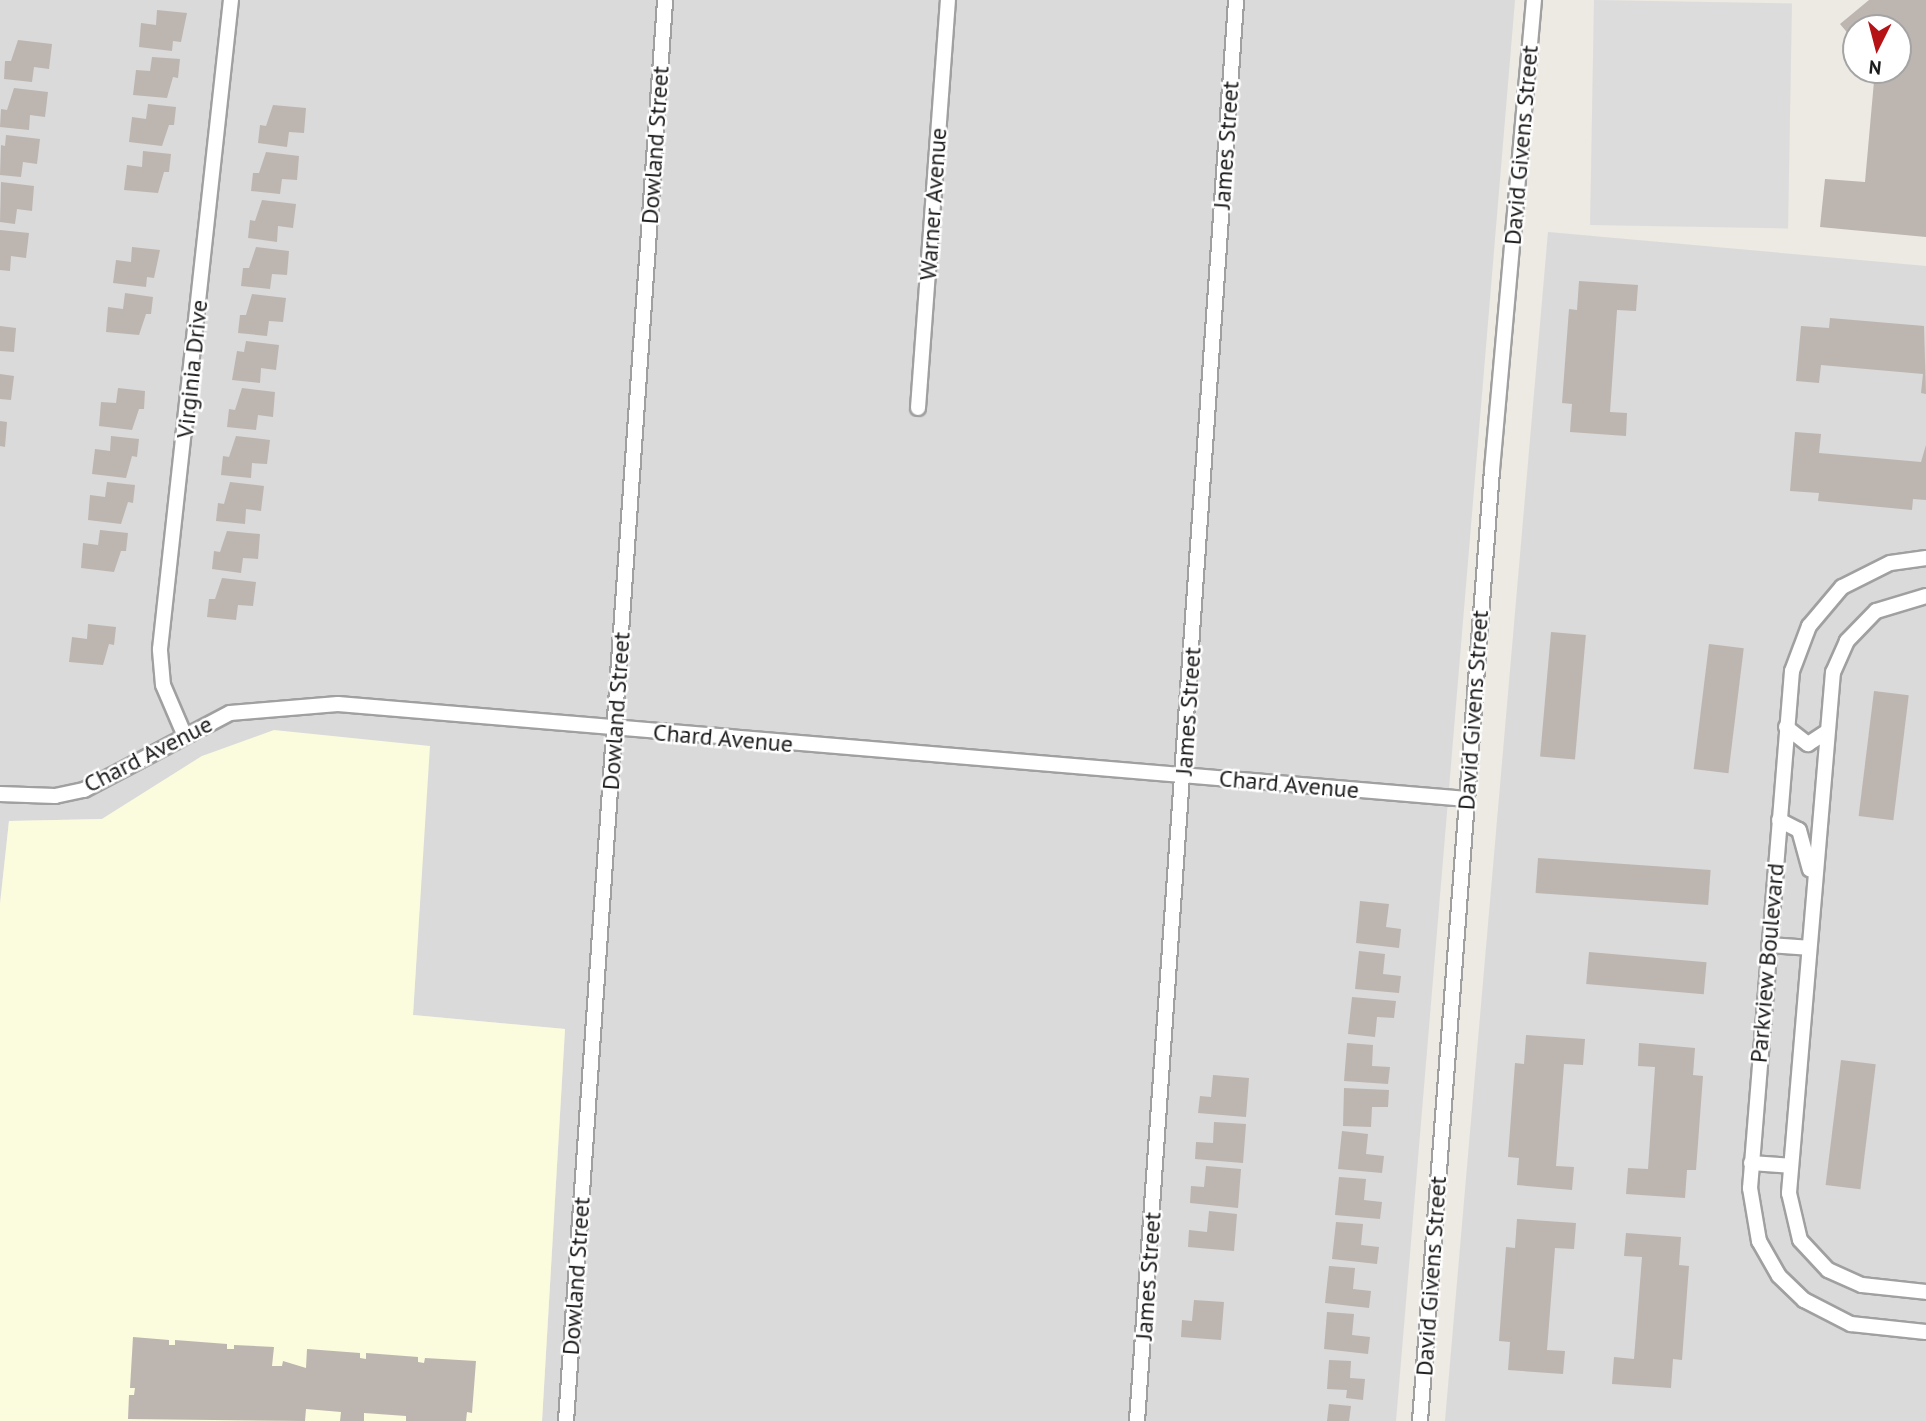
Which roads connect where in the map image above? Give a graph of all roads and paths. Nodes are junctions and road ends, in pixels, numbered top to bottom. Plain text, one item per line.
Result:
1 (231, 0) edge
2 (665, 0) edge
3 (948, 0) edge
4 (1236, 0) edge
5 (1534, 0) edge
6 (918, 408) dead end
7 (1926, 558) edge
8 (1926, 596) edge
9 (1786, 727) junction
10 (615, 729) junction
11 (1825, 733) junction
12 (184, 734) junction
13 (1184, 775) junction
14 (0, 794) edge
15 (1466, 799) junction
16 (1779, 820) junction
17 (1813, 882) junction
18 (1769, 945) junction
19 (1808, 948) junction
20 (1751, 1163) junction
21 (1790, 1166) junction
22 (1926, 1292) edge
23 (1926, 1332) edge
24 (566, 1421) edge
25 (1137, 1421) edge
26 (1420, 1421) edge

1 - 12 street, Virginia Drive
2 - 10 street, Dowland Street
3 - 6 street, Warner Avenue
4 - 13 street, James Street
5 - 15 street, David Givens Street
7 - 9 street, Parkview Boulevard
8 - 11 street, Parkview Boulevard
9 - 11 street
9 - 16 street, Parkview Boulevard
10 - 12 street, Chard Avenue
10 - 13 street, Chard Avenue
10 - 24 street, Dowland Street
11 - 17 street, Parkview Boulevard
12 - 14 street, Chard Avenue
13 - 15 street, Chard Avenue
13 - 25 street, James Street
15 - 26 street, David Givens Street
16 - 17 street
16 - 18 street, Parkview Boulevard
17 - 19 street, Parkview Boulevard
18 - 19 street
18 - 20 street, Parkview Boulevard
19 - 21 street, Parkview Boulevard
20 - 21 street
20 - 23 street, Parkview Boulevard
21 - 22 street, Parkview Boulevard

